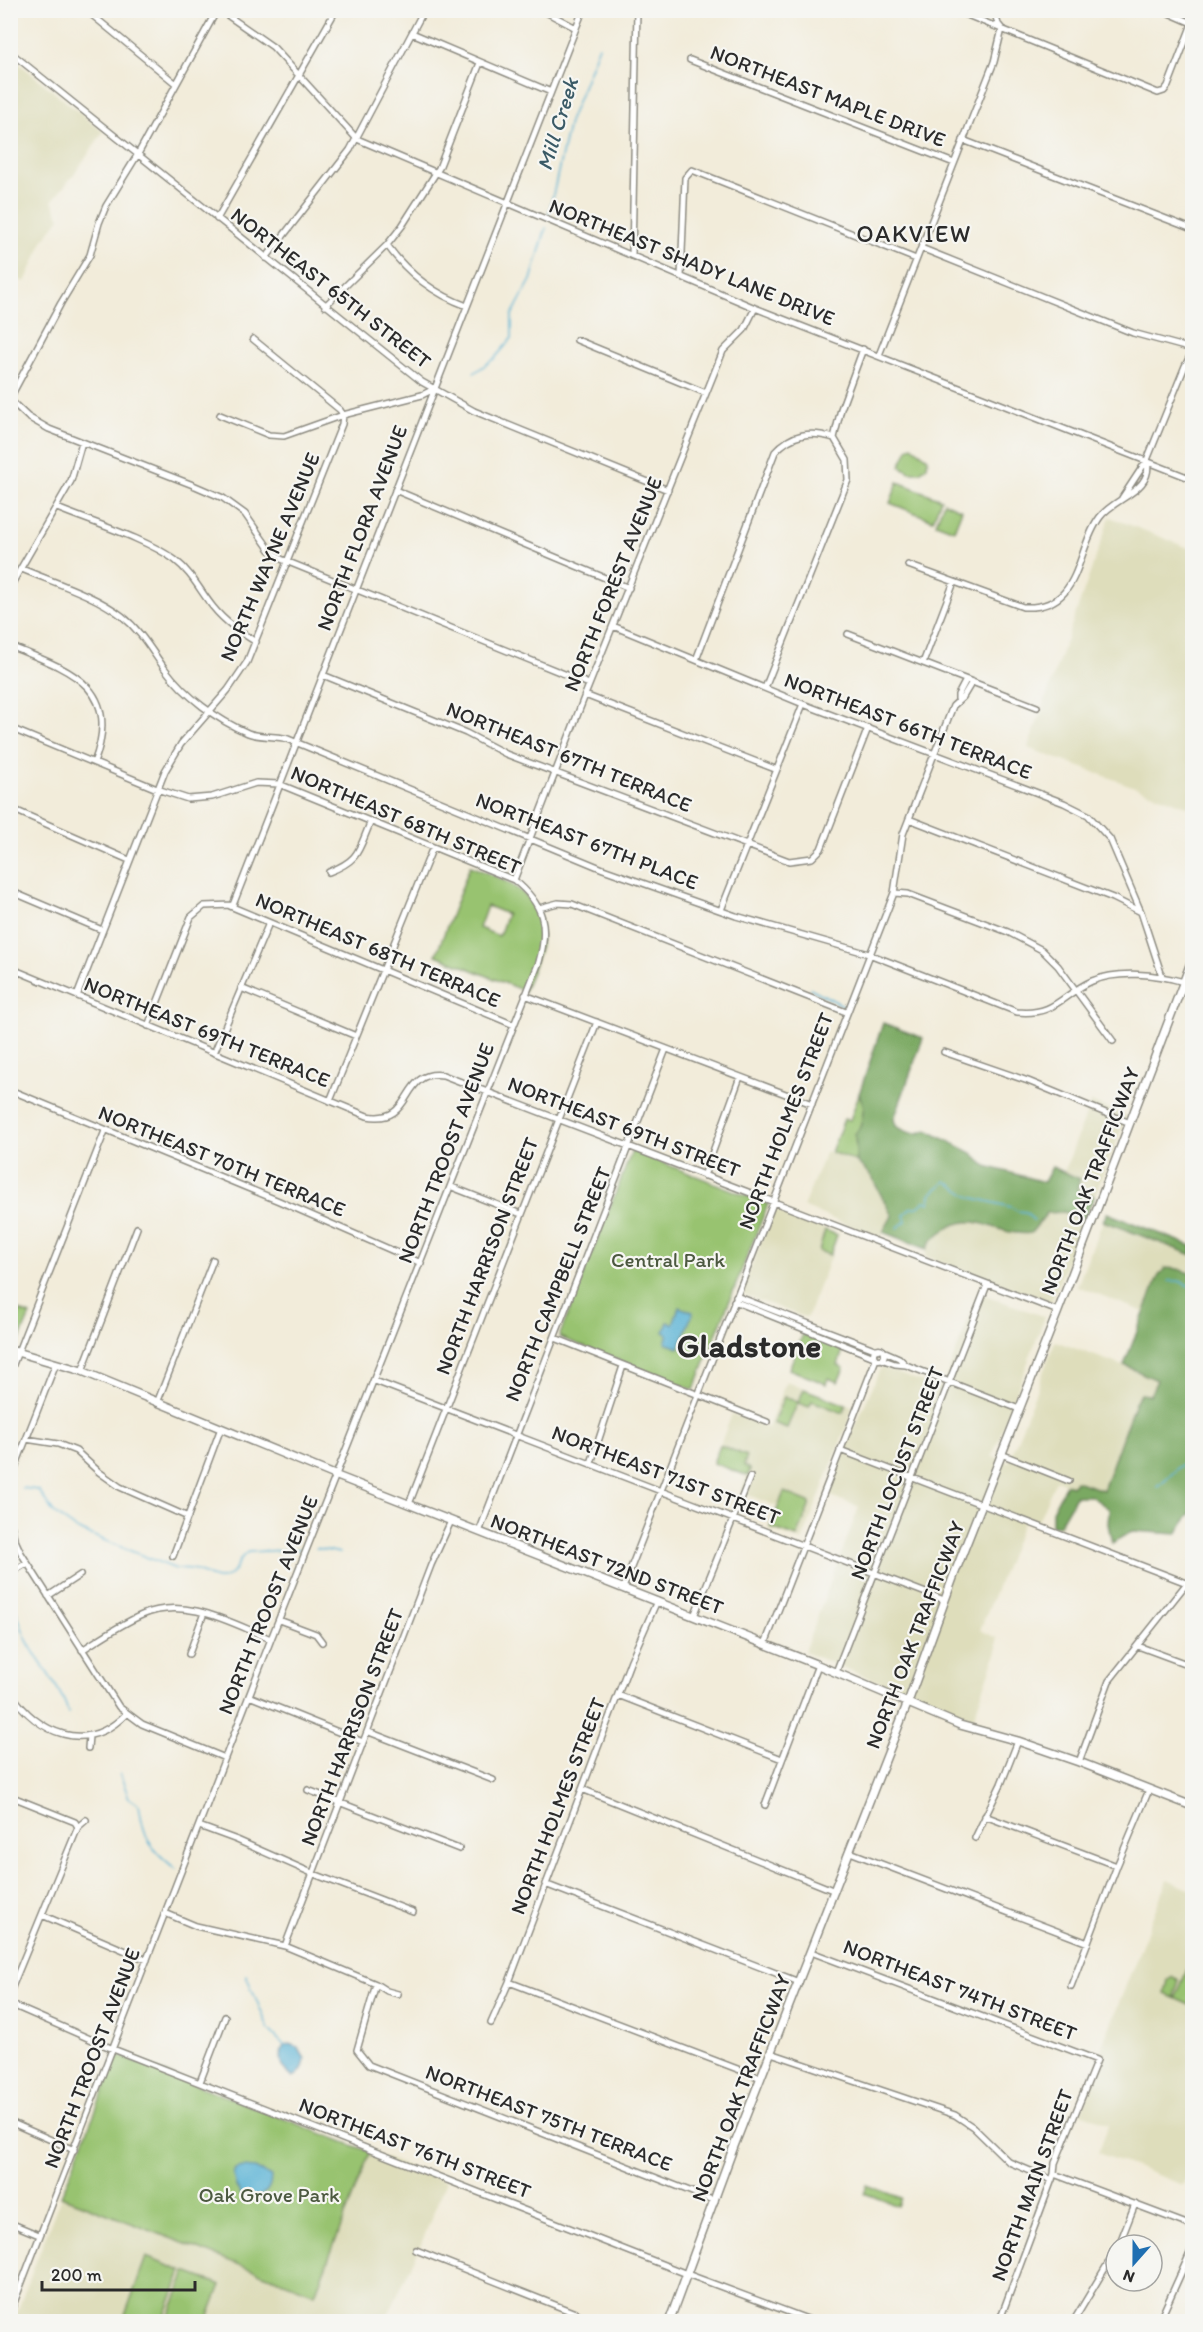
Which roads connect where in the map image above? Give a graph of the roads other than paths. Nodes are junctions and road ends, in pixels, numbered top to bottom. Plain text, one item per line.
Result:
1 (86, 10) edge
2 (219, 10) edge
3 (336, 10) edge
4 (424, 10) edge
5 (542, 10) edge
6 (583, 10) edge
7 (637, 10) edge
8 (955, 10) edge
9 (994, 10) edge
10 (1162, 10) edge
11 (1192, 23) edge
12 (576, 28) junction
13 (1002, 29) junction
14 (412, 33) junction
15 (10, 52) edge
16 (690, 60) dead end
17 (480, 63) junction
18 (299, 75) junction
19 (175, 83) junction
20 (551, 92) junction
21 (357, 139) junction
22 (963, 140) junction
23 (138, 154) junction
24 (954, 163) junction
25 (437, 171) junction
26 (506, 203) junction
27 (217, 219) junction
28 (1192, 229) edge
29 (387, 245) junction
30 (921, 248) junction
31 (632, 256) junction
32 (266, 258) junction
33 (916, 259) junction
34 (681, 277) junction
35 (325, 306) junction
36 (466, 306) junction
37 (755, 308) junction
38 (253, 339) dead end
39 (578, 340) dead end
40 (863, 350) junction
41 (1192, 350) edge
42 (879, 356) junction
43 (434, 389) junction
44 (706, 393) junction
45 (10, 399) edge
46 (220, 415) dead end
47 (343, 415) junction
48 (834, 438) junction
49 (82, 442) junction
50 (1147, 460) junction
51 (1192, 478) edge
52 (395, 490) junction
53 (668, 490) junction
54 (57, 508) junction
55 (287, 561) junction
56 (908, 565) dead end
57 (22, 569) junction
58 (954, 582) junction
59 (10, 587) edge
60 (356, 588) junction
61 (629, 588) junction
62 (613, 626) junction
63 (848, 634) dead end
64 (256, 642) junction
65 (10, 646) edge
66 (696, 660) junction
67 (923, 663) junction
68 (322, 675) junction
69 (969, 681) junction
70 (589, 684) junction
71 (765, 688) junction
72 (585, 695) junction
73 (803, 704) junction
74 (1037, 707) dead end
75 (210, 710) junction
76 (10, 728) edge
77 (868, 728) junction
78 (295, 743) junction
79 (934, 754) junction
80 (94, 763) junction
81 (775, 770) junction
82 (555, 771) junction
83 (279, 784) junction
84 (157, 789) junction
85 (10, 808) edge
86 (909, 819) junction
87 (371, 821) junction
88 (530, 838) junction
89 (746, 845) junction
90 (433, 847) junction
91 (129, 860) junction
92 (329, 872) dead end
93 (514, 880) junction
94 (10, 891) edge
95 (894, 893) junction
96 (230, 906) junction
97 (539, 908) junction
98 (721, 910) junction
99 (1141, 912) junction
100 (269, 923) junction
101 (102, 930) junction
102 (870, 954) junction
103 (1192, 960) edge
104 (10, 968) edge
105 (382, 970) junction
106 (18, 971) junction
107 (1162, 976) junction
108 (1184, 982) junction
109 (10, 988) edge
110 (241, 988) junction
111 (1076, 991) junction
112 (525, 995) junction
113 (77, 996) junction
114 (846, 1012) junction
115 (597, 1022) junction
116 (514, 1025) junction
117 (148, 1026) junction
118 (356, 1036) junction
119 (1113, 1041) dead end
120 (666, 1048) junction
121 (944, 1052) dead end
122 (214, 1053) junction
123 (740, 1077) junction
124 (10, 1090) edge
125 (488, 1092) junction
126 (330, 1101) junction
127 (812, 1104) junction
128 (393, 1113) joint
129 (558, 1119) junction
130 (1130, 1124) junction
131 (105, 1131) junction
132 (630, 1147) junction
133 (704, 1176) junction
134 (452, 1187) junction
135 (772, 1202) junction
136 (521, 1214) junction
137 (137, 1228) dead end
138 (213, 1260) dead end
139 (422, 1263) junction
140 (987, 1285) junction
141 (735, 1299) junction
142 (1058, 1311) junction
143 (555, 1338) junction
144 (10, 1350) edge
145 (880, 1350) junction
146 (20, 1353) junction
147 (877, 1358) junction
148 (56, 1363) junction
149 (906, 1365) junction
150 (623, 1366) junction
151 (81, 1371) junction
152 (10, 1372) edge
153 (375, 1381) junction
154 (950, 1382) junction
155 (696, 1395) junction
156 (157, 1403) junction
157 (445, 1408) junction
158 (1019, 1409) junction
159 (767, 1422) dead end
160 (221, 1428) junction
161 (516, 1435) junction
162 (26, 1439) junction
163 (840, 1450) junction
164 (1001, 1454) junction
165 (591, 1463) junction
166 (337, 1476) junction
167 (750, 1477) dead end
168 (912, 1478) junction
169 (1069, 1481) dead end
170 (10, 1486) edge
171 (660, 1491) junction
172 (409, 1504) junction
173 (981, 1504) junction
174 (188, 1517) junction
175 (732, 1518) junction
176 (10, 1520) edge
177 (451, 1521) junction
178 (479, 1532) junction
179 (803, 1545) junction
180 (173, 1556) dead end
181 (27, 1563) junction
182 (10, 1573) edge
183 (875, 1574) junction
184 (80, 1575) dead end
185 (1190, 1584) edge
186 (623, 1588) junction
187 (48, 1596) junction
188 (944, 1600) junction
189 (657, 1601) junction
190 (204, 1613) junction
191 (694, 1616) junction
192 (279, 1620) junction
193 (271, 1639) junction
194 (322, 1641) dead end
195 (765, 1644) junction
196 (1138, 1646) junction
197 (82, 1650) junction
198 (189, 1654) dead end
199 (819, 1665) junction
200 (1192, 1666) edge
201 (836, 1672) junction
202 (10, 1692) edge
203 (618, 1695) junction
204 (249, 1696) junction
205 (908, 1702) junction
206 (126, 1714) junction
207 (369, 1732) junction
208 (89, 1736) junction
209 (1018, 1741) junction
210 (363, 1742) junction
211 (88, 1748) dead end
212 (225, 1758) junction
213 (782, 1759) junction
214 (1079, 1762) junction
215 (493, 1780) dead end
216 (582, 1789) junction
217 (308, 1790) dead end
218 (1149, 1790) junction
219 (10, 1796) edge
220 (341, 1803) junction
221 (765, 1805) dead end
222 (1192, 1806) edge
223 (985, 1816) junction
224 (86, 1820) dead end
225 (199, 1826) junction
226 (78, 1827) junction
227 (975, 1838) dead end
228 (459, 1849) dead end
229 (850, 1852) junction
230 (1117, 1866) junction
231 (314, 1875) junction
232 (545, 1884) junction
233 (835, 1890) junction
234 (413, 1912) dead end
235 (165, 1913) junction
236 (42, 1915) junction
237 (1088, 1943) junction
238 (285, 1946) junction
239 (811, 1952) junction
240 (147, 1960) junction
241 (509, 1982) junction
242 (799, 1982) junction
243 (376, 1984) junction
244 (1071, 1986) dead end
245 (10, 1992) edge
246 (398, 1994) dead end
247 (10, 2004) edge
248 (225, 2017) dead end
249 (491, 2023) dead end
250 (113, 2049) junction
251 (771, 2054) junction
252 (1097, 2060) joint
253 (761, 2078) junction
254 (200, 2082) junction
255 (10, 2122) edge
256 (74, 2150) junction
257 (1053, 2177) junction
258 (715, 2201) junction
259 (1135, 2204) junction
260 (10, 2223) edge
261 (1192, 2226) edge
262 (1124, 2233) edge
263 (39, 2235) junction
264 (1192, 2249) edge
265 (416, 2250) dead end
266 (1104, 2270) edge
267 (687, 2274) junction
268 (12, 2302) edge
269 (10, 2313) edge
270 (810, 2320) dead end
271 (598, 2322) edge
272 (669, 2322) edge
273 (999, 2322) edge
274 (1073, 2322) edge
275 (1159, 2322) edge

1 - 19 street
2 - 18 street, NORTHEAST SHADY LANE DRIVE
2 - 19 street
3 - 18 street
4 - 14 street
5 - 12 street
6 - 12 street, NORTH FLORA AVENUE
7 - 31 street
8 - 13 street
9 - 13 street
10 - 11 street
11 - 13 street
12 - 20 street, NORTH FLORA AVENUE
13 - 22 street
14 - 17 street
14 - 21 street
15 - 23 street, NORTHEAST 65TH STREET
16 - 24 street, NORTHEAST MAPLE DRIVE
17 - 20 street
17 - 25 street
18 - 21 street, NORTHEAST SHADY LANE DRIVE
18 - 27 street
19 - 23 street
20 - 26 street, NORTH FLORA AVENUE
21 - 25 street, NORTHEAST SHADY LANE DRIVE
21 - 32 street
22 - 24 street
22 - 28 street, NORTHEAST MAPLE DRIVE
23 - 27 street, NORTHEAST 65TH STREET
23 - 45 street
24 - 30 street
25 - 26 street, NORTHEAST SHADY LANE DRIVE
25 - 29 street
26 - 31 street, NORTHEAST SHADY LANE DRIVE
26 - 36 street, NORTH FLORA AVENUE
27 - 32 street, NORTHEAST 65TH STREET
29 - 35 street
29 - 36 street
30 - 33 street
30 - 41 street
31 - 34 street, NORTHEAST SHADY LANE DRIVE
32 - 35 street, NORTHEAST 65TH STREET
33 - 34 street
33 - 42 street
34 - 37 street, NORTHEAST SHADY LANE DRIVE
35 - 43 street, NORTHEAST 65TH STREET
36 - 43 street, NORTH FLORA AVENUE
37 - 40 street, NORTHEAST SHADY LANE DRIVE
37 - 44 street, NORTH FOREST AVENUE
38 - 47 street
39 - 44 street
40 - 42 street, NORTHEAST SHADY LANE DRIVE
40 - 48 street
41 - 50 street
42 - 50 street, NORTHEAST SHADY LANE DRIVE
43 - 47 street
43 - 52 street, NORTH FLORA AVENUE
43 - 53 street, NORTHEAST 65TH STREET
44 - 53 street, NORTH FOREST AVENUE
45 - 49 street
46 - 47 street
47 - 55 street, NORTH WAYNE AVENUE
48 - 66 street
48 - 71 street
49 - 54 street
49 - 55 street
50 - 51 street, NORTHEAST SHADY LANE DRIVE
50 - 58 street
52 - 60 street, NORTH FLORA AVENUE
52 - 61 street
53 - 61 street, NORTH FOREST AVENUE
54 - 57 street
54 - 64 street
55 - 60 street
55 - 64 street, NORTH WAYNE AVENUE
56 - 58 street
57 - 59 street
57 - 75 street, NORTHEAST 67TH PLACE
58 - 67 street
60 - 68 street, NORTH FLORA AVENUE
60 - 70 street
61 - 62 street, NORTH FOREST AVENUE
62 - 66 street, NORTHEAST 66TH TERRACE
62 - 70 street, NORTH FOREST AVENUE
63 - 67 street
64 - 75 street, NORTH WAYNE AVENUE
65 - 80 street
66 - 71 street, NORTHEAST 66TH TERRACE
67 - 69 street
68 - 78 street, NORTH FLORA AVENUE
68 - 82 street, NORTHEAST 67TH TERRACE
69 - 74 street
69 - 79 street, NORTH HOLMES STREET
70 - 72 street, NORTH FOREST AVENUE
71 - 73 street, NORTHEAST 66TH TERRACE
72 - 81 street
72 - 82 street, NORTH FOREST AVENUE
73 - 77 street, NORTHEAST 66TH TERRACE
73 - 81 street
75 - 78 street, NORTHEAST 67TH PLACE
75 - 84 street, NORTH WAYNE AVENUE
76 - 80 street, NORTHEAST 68TH STREET
77 - 79 street, NORTHEAST 66TH TERRACE
77 - 89 street, NORTHEAST 67TH TERRACE
78 - 83 street, NORTH FLORA AVENUE
78 - 88 street, NORTHEAST 67TH PLACE
79 - 86 street, NORTH HOLMES STREET
79 - 99 street, NORTHEAST 66TH TERRACE
80 - 84 street, NORTHEAST 68TH STREET
81 - 89 street
82 - 88 street, NORTH FOREST AVENUE
82 - 89 street, NORTHEAST 67TH TERRACE
83 - 84 street, NORTHEAST 68TH STREET
83 - 87 street, NORTHEAST 68TH STREET
83 - 96 street, NORTH FLORA AVENUE
84 - 91 street, NORTH WAYNE AVENUE
85 - 91 street
86 - 95 street, NORTH HOLMES STREET
86 - 99 street
87 - 90 street, NORTHEAST 68TH STREET
87 - 92 street
88 - 93 street, NORTH FOREST AVENUE
88 - 98 street, NORTHEAST 67TH PLACE
89 - 98 street
90 - 93 street, NORTHEAST 68TH STREET
90 - 105 street
91 - 101 street, NORTH WAYNE AVENUE
93 - 97 street, NORTHEAST 68TH STREET
94 - 101 street
95 - 102 street, NORTH HOLMES STREET
95 - 111 street
96 - 100 street, NORTHEAST 68TH TERRACE
96 - 117 street
97 - 112 street, NORTH TROOST AVENUE
97 - 114 street
98 - 102 street, NORTHEAST 67TH PLACE
99 - 107 street, NORTHEAST 66TH TERRACE
100 - 105 street, NORTHEAST 68TH TERRACE
100 - 110 street
101 - 113 street, NORTH WAYNE AVENUE
102 - 111 street, NORTHEAST 67TH PLACE
102 - 114 street, NORTH HOLMES STREET
103 - 108 main road, NORTH OAK TRAFFICWAY
104 - 106 street, NORTHEAST 69TH TERRACE
105 - 116 street, NORTHEAST 68TH TERRACE
105 - 118 street
106 - 109 street
106 - 113 street, NORTHEAST 69TH TERRACE
107 - 108 street, NORTHEAST 67TH PLACE
107 - 111 street, NORTHEAST 67TH PLACE
108 - 130 main road, NORTH OAK TRAFFICWAY
110 - 118 street
110 - 122 street
111 - 119 street
112 - 115 street, NORTHEAST 68TH TERRACE
112 - 116 street, NORTH TROOST AVENUE
113 - 117 street, NORTHEAST 69TH TERRACE
114 - 127 street, NORTH HOLMES STREET
115 - 120 street, NORTHEAST 68TH TERRACE
115 - 129 street, NORTH HARRISON STREET
116 - 125 street, NORTH TROOST AVENUE
117 - 122 street, NORTHEAST 69TH TERRACE
118 - 126 street
120 - 123 street, NORTHEAST 68TH TERRACE
120 - 132 street, NORTH CAMPBELL STREET
121 - 130 street
122 - 126 street, NORTHEAST 69TH TERRACE
123 - 127 street, NORTHEAST 68TH TERRACE
123 - 133 street
124 - 131 street, NORTHEAST 70TH TERRACE
125 - 128 street, NORTHEAST 69TH STREET
125 - 129 street, NORTHEAST 69TH STREET
125 - 134 street, NORTH TROOST AVENUE
126 - 128 street, NORTHEAST 69TH TERRACE
127 - 135 street, NORTH HOLMES STREET
129 - 132 street, NORTHEAST 69TH STREET
129 - 136 street, NORTH HARRISON STREET
130 - 142 main road, NORTH OAK TRAFFICWAY
131 - 139 street, NORTHEAST 70TH TERRACE
131 - 146 street
132 - 133 street, NORTHEAST 69TH STREET
132 - 143 street, NORTH CAMPBELL STREET
133 - 135 street, NORTHEAST 69TH STREET
134 - 136 street
134 - 139 street, NORTH TROOST AVENUE
135 - 140 street, NORTHEAST 69TH STREET
135 - 141 street, NORTH HOLMES STREET
136 - 157 street, NORTH HARRISON STREET
137 - 151 street
138 - 156 street
139 - 153 street, NORTH TROOST AVENUE
140 - 142 street, NORTHEAST 69TH STREET
140 - 154 street, NORTH LOCUST STREET
141 - 145 street
141 - 147 street
141 - 155 street, NORTH HOLMES STREET
142 - 158 main road, NORTH OAK TRAFFICWAY
143 - 150 street
143 - 161 street, NORTH CAMPBELL STREET
144 - 146 main road, NORTHEAST 72ND STREET
145 - 147 street
145 - 147 street
145 - 149 street
146 - 148 main road, NORTHEAST 72ND STREET
146 - 152 street
147 - 149 street
147 - 163 street
148 - 151 main road, NORTHEAST 72ND STREET
148 - 162 street
149 - 154 street
150 - 155 street
150 - 165 street
151 - 156 main road, NORTHEAST 72ND STREET
153 - 157 street, NORTHEAST 71ST STREET
153 - 166 street, NORTH TROOST AVENUE
154 - 158 street
154 - 168 street, NORTH LOCUST STREET
155 - 159 street
155 - 171 street, NORTH HOLMES STREET
156 - 160 main road, NORTHEAST 72ND STREET
157 - 161 street, NORTHEAST 71ST STREET
157 - 172 street, NORTH HARRISON STREET
158 - 164 main road, NORTH OAK TRAFFICWAY
160 - 166 main road, NORTHEAST 72ND STREET
160 - 174 street
161 - 165 street, NORTHEAST 71ST STREET
161 - 178 street, NORTH CAMPBELL STREET
162 - 170 street
162 - 174 street
163 - 168 street
163 - 179 street
164 - 169 street
164 - 173 main road, NORTH OAK TRAFFICWAY
165 - 171 street, NORTHEAST 71ST STREET
166 - 172 main road, NORTHEAST 72ND STREET
166 - 192 street, NORTH TROOST AVENUE
167 - 175 street
168 - 173 street
168 - 183 street, NORTH LOCUST STREET
171 - 175 street, NORTHEAST 71ST STREET
171 - 186 street, NORTH HOLMES STREET
172 - 177 main road, NORTHEAST 72ND STREET
173 - 185 street
173 - 188 main road, NORTH OAK TRAFFICWAY
174 - 180 street
175 - 179 street, NORTHEAST 71ST STREET
175 - 191 street
176 - 181 street
177 - 178 main road, NORTHEAST 72ND STREET
177 - 207 street, NORTH HARRISON STREET
178 - 186 main road, NORTHEAST 72ND STREET
179 - 183 street, NORTHEAST 71ST STREET
179 - 195 street
181 - 182 street
181 - 187 street
183 - 188 street, NORTHEAST 71ST STREET
183 - 201 street, NORTH LOCUST STREET
184 - 187 street
185 - 196 street
186 - 189 main road, NORTHEAST 72ND STREET
187 - 197 street
188 - 205 main road, NORTH OAK TRAFFICWAY
189 - 191 main road, NORTHEAST 72ND STREET
189 - 203 street, NORTH HOLMES STREET
190 - 193 street
190 - 197 street
190 - 198 street
191 - 195 main road, NORTHEAST 72ND STREET
192 - 193 street, NORTH TROOST AVENUE
192 - 194 street
193 - 204 street, NORTH TROOST AVENUE
195 - 199 main road, NORTHEAST 72ND STREET
196 - 200 street
196 - 214 street
197 - 206 street
199 - 201 main road, NORTHEAST 72ND STREET
199 - 213 street
201 - 205 main road, NORTHEAST 72ND STREET
202 - 208 street
203 - 213 street
203 - 216 street, NORTH HOLMES STREET
204 - 210 street
204 - 212 street, NORTH TROOST AVENUE
205 - 209 main road, NORTHEAST 72ND STREET
205 - 229 main road, NORTH OAK TRAFFICWAY
206 - 208 street
206 - 212 street
207 - 210 street, NORTH HARRISON STREET
207 - 215 street
208 - 211 street
209 - 214 main road, NORTHEAST 72ND STREET
209 - 223 street
210 - 220 street, NORTH HARRISON STREET
212 - 225 street, NORTH TROOST AVENUE
213 - 221 street
214 - 218 main road, NORTHEAST 72ND STREET
216 - 232 street, NORTH HOLMES STREET
216 - 233 street
217 - 220 street
218 - 222 main road, NORTHEAST 72ND STREET
218 - 230 street
219 - 226 street
220 - 228 street
220 - 231 street, NORTH HARRISON STREET
223 - 227 street
223 - 230 street
224 - 226 street
225 - 231 street
225 - 235 street, NORTH TROOST AVENUE
226 - 236 street
229 - 233 main road, NORTH OAK TRAFFICWAY
229 - 237 street
230 - 237 street
231 - 234 street
231 - 238 street, NORTH HARRISON STREET
232 - 241 street, NORTH HOLMES STREET
232 - 242 street
233 - 239 main road, NORTH OAK TRAFFICWAY
235 - 238 street
235 - 240 street, NORTH TROOST AVENUE
236 - 240 street
236 - 245 street
237 - 244 street
238 - 243 street
239 - 242 main road, NORTH OAK TRAFFICWAY
239 - 252 street, NORTHEAST 74TH STREET
240 - 250 street, NORTH TROOST AVENUE
241 - 249 street, NORTH HOLMES STREET
241 - 253 street
242 - 251 main road, NORTH OAK TRAFFICWAY
243 - 246 street
243 - 258 street, NORTHEAST 75TH TERRACE
247 - 250 street, NORTHEAST 76TH STREET
248 - 254 street
250 - 254 street, NORTHEAST 76TH STREET
250 - 256 street, NORTH TROOST AVENUE
251 - 253 main road, NORTH OAK TRAFFICWAY
251 - 257 street
252 - 257 street, NORTH MAIN STREET
253 - 258 main road, NORTH OAK TRAFFICWAY
254 - 267 street, NORTHEAST 76TH STREET
255 - 256 street
256 - 263 street, NORTH TROOST AVENUE
257 - 259 street
257 - 273 street, NORTH MAIN STREET
258 - 267 main road, NORTH OAK TRAFFICWAY
259 - 261 street
259 - 262 street
260 - 263 street
263 - 268 street, NORTH TROOST AVENUE
264 - 275 street
265 - 271 street
266 - 274 street
267 - 270 street, NORTHEAST 76TH STREET
267 - 272 main road, NORTH OAK TRAFFICWAY
268 - 269 street, NORTH TROOST AVENUE

